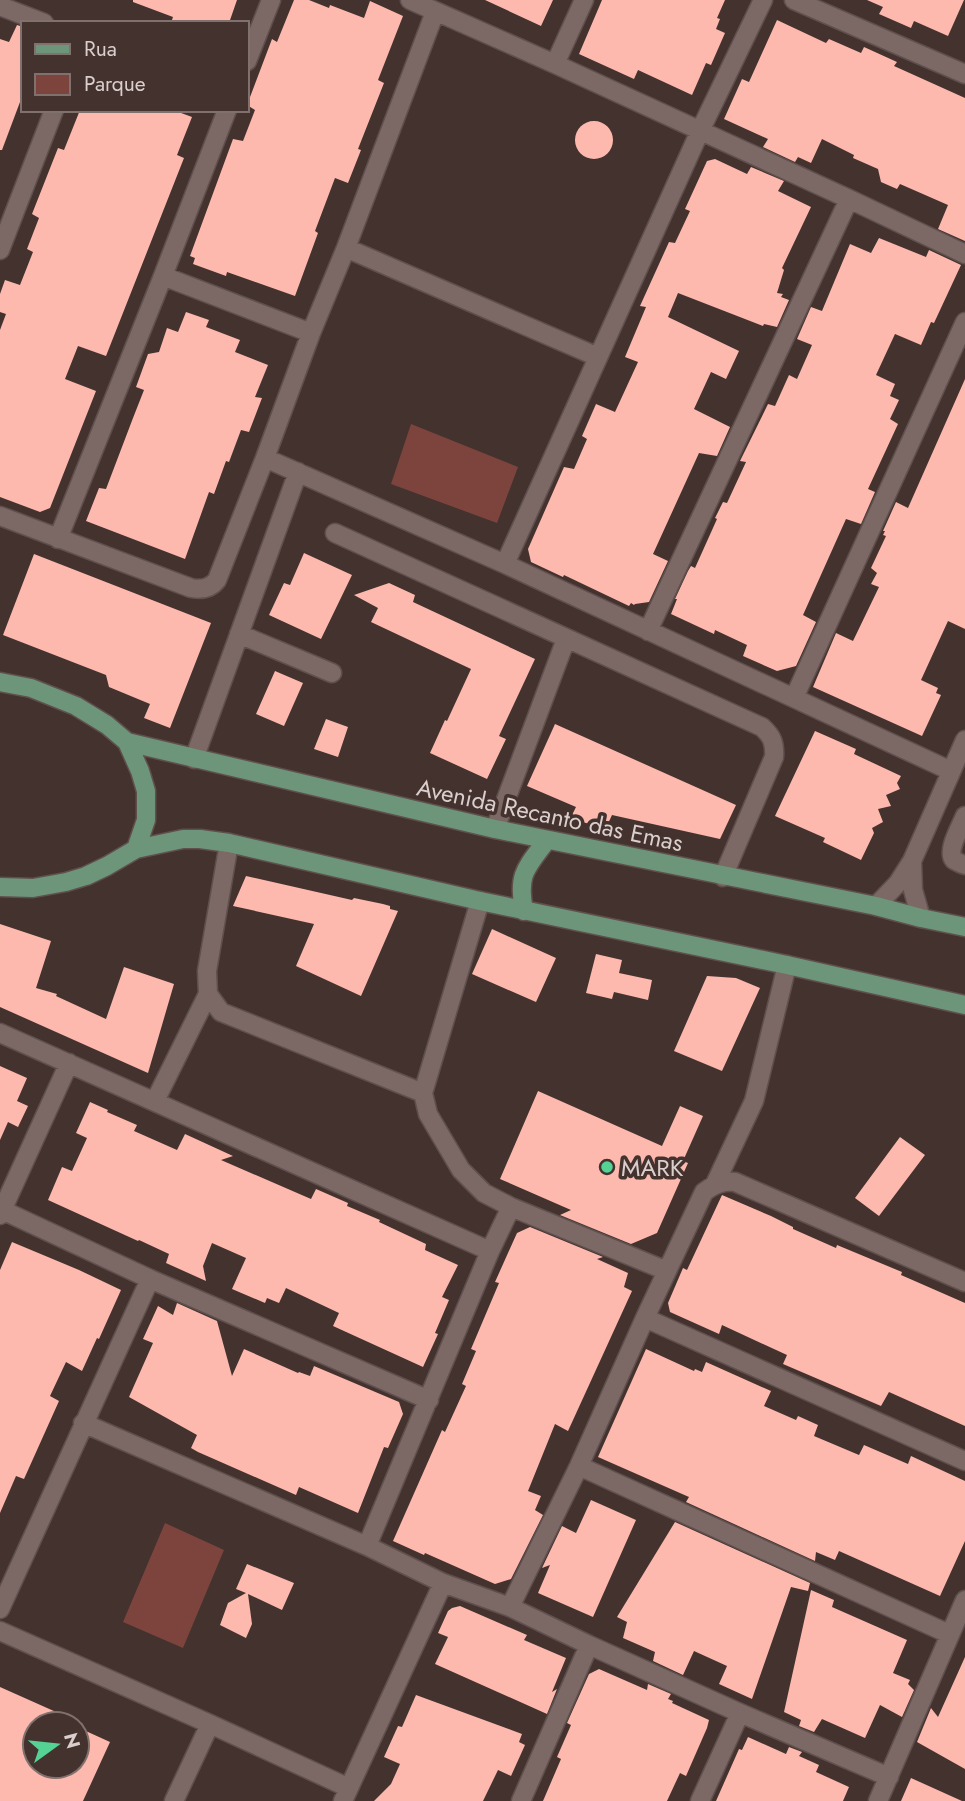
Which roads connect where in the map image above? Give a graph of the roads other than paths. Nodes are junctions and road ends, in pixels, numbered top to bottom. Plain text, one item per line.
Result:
1 (271, 0) edge
2 (410, 0) edge
3 (584, 0) edge
4 (763, 0) edge
5 (794, 0) edge
6 (0, 6) edge
7 (435, 12) junction
8 (39, 21) edge
9 (248, 58) edge
10 (555, 64) junction
11 (965, 74) edge
12 (53, 112) edge
13 (226, 112) edge
14 (700, 131) junction
15 (849, 199) junction
16 (346, 247) junction
17 (0, 250) edge
18 (965, 254) edge
19 (163, 276) junction
20 (965, 322) edge
21 (311, 333) junction
22 (598, 356) junction
23 (265, 458) junction
24 (298, 472) junction
25 (0, 516) edge
26 (335, 533) dead end
27 (58, 539) junction
28 (505, 564) junction
29 (648, 631) junction
30 (239, 634) junction
31 (566, 639) junction
32 (331, 673) dead end
33 (0, 682) edge
34 (794, 698) junction
35 (965, 740) edge
36 (127, 741) junction
37 (194, 759) junction
38 (951, 771) junction
39 (965, 816) edge
40 (495, 830) junction
41 (547, 840) junction
42 (229, 844) junction
43 (136, 849) junction
44 (912, 861) junction
45 (965, 865) edge
46 (723, 877) junction
47 (0, 887) edge
48 (480, 901) junction
49 (876, 906) junction
50 (524, 911) junction
51 (921, 918) junction
52 (965, 927) edge
53 (787, 965) junction
54 (208, 994) junction
55 (965, 1005) edge
56 (0, 1033) edge
57 (69, 1063) junction
58 (423, 1093) junction
59 (155, 1101) junction
60 (715, 1184) junction
61 (511, 1207) junction
62 (1, 1212) edge
63 (490, 1251) junction
64 (667, 1271) junction
65 (150, 1279) junction
66 (965, 1282) edge
67 (645, 1318) junction
68 (429, 1400) junction
69 (83, 1423) junction
70 (965, 1461) edge
71 (579, 1466) junction
72 (366, 1546) junction
73 (443, 1583) junction
74 (965, 1600) edge
75 (510, 1607) junction
76 (0, 1609) edge
77 (0, 1631) edge
78 (949, 1634) junction
79 (589, 1645) junction
80 (740, 1713) junction
81 (210, 1724) junction
82 (889, 1777) junction
83 (346, 1795) edge
84 (174, 1801) edge
85 (521, 1801) edge
86 (700, 1801) edge
87 (878, 1801) edge

1 - 9 street
2 - 7 street
3 - 10 street
4 - 14 street
5 - 11 street
6 - 8 street
7 - 10 street
7 - 16 street
10 - 14 street
12 - 17 street
13 - 19 street
14 - 15 street
14 - 22 street
15 - 18 street
15 - 29 street
16 - 21 street
16 - 22 street
19 - 21 street
19 - 27 street
20 - 34 street
21 - 23 street
22 - 28 street
23 - 24 street
23 - 27 street
24 - 28 street
24 - 30 street
25 - 27 street
26 - 31 street
28 - 29 street
29 - 34 street
30 - 32 street
30 - 37 street
31 - 40 street
31 - 46 street
33 - 36 main road
34 - 38 street
35 - 38 street
36 - 37 main road, Avenida Recanto das Emas
36 - 43 main road
37 - 40 main road, Avenida Recanto das Emas
38 - 44 street
39 - 45 street
40 - 41 main road, Avenida Recanto das Emas
41 - 46 main road, Avenida Recanto das Emas
41 - 50 main road
42 - 43 main road
42 - 48 main road
42 - 54 street
43 - 47 main road
44 - 49 street
44 - 51 street
46 - 49 main road, Avenida Recanto das Emas
48 - 50 main road
48 - 58 street
49 - 51 main road, Avenida Recanto das Emas
50 - 53 main road
51 - 52 main road, Avenida Recanto das Emas
53 - 55 main road
53 - 60 street
54 - 58 street
54 - 59 street
56 - 57 street
57 - 59 street
57 - 62 street
58 - 61 street
59 - 63 street
60 - 64 street
60 - 66 street
61 - 63 street
61 - 64 street
62 - 65 street
63 - 68 street
64 - 67 street
65 - 68 street
65 - 69 street
67 - 70 street
67 - 71 street
68 - 72 street
69 - 72 street
69 - 76 street
71 - 75 street
71 - 78 street
72 - 73 street
73 - 75 street
73 - 83 street
74 - 78 street
75 - 79 street
77 - 81 street
78 - 82 street
79 - 80 street
79 - 85 street
80 - 82 street
80 - 86 street
81 - 83 street
81 - 84 street
82 - 87 street

